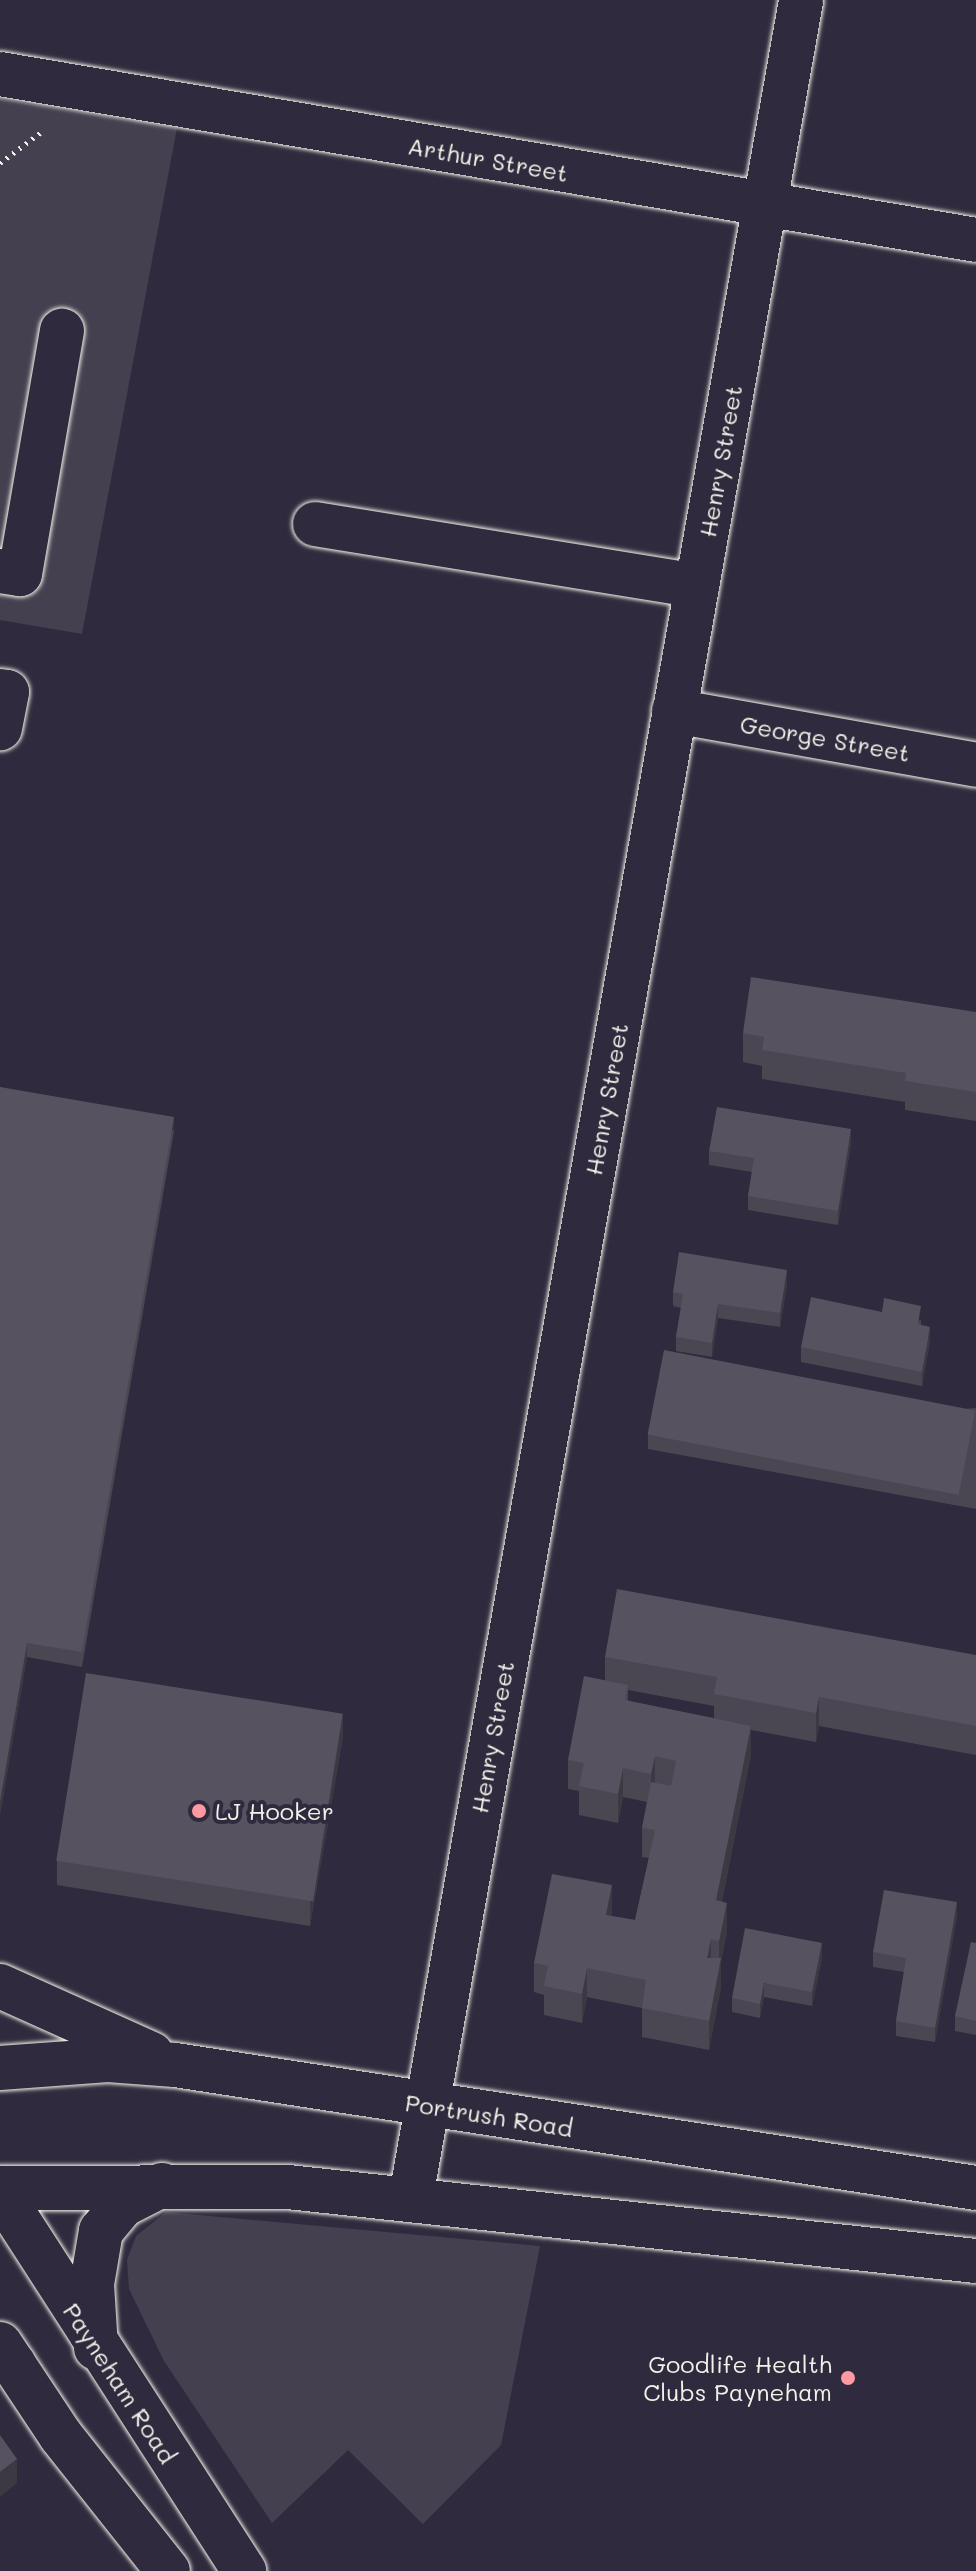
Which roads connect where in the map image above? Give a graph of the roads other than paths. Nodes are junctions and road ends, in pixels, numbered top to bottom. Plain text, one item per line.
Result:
1 (801, 0) edge
2 (0, 74) edge
3 (766, 206) junction
4 (976, 240) edge
5 (62, 331) dead end
6 (315, 524) dead end
7 (0, 571) edge
8 (697, 586) junction
9 (0, 691) edge
10 (674, 711) junction
11 (0, 728) edge
12 (976, 765) edge
13 (0, 1986) edge
14 (175, 2065) junction
15 (0, 2068) edge
16 (426, 2105) junction
17 (164, 2184) junction
18 (976, 2188) edge
19 (0, 2190) edge
20 (411, 2197) junction
21 (976, 2261) edge
22 (96, 2348) junction
23 (5, 2354) edge
24 (168, 2571) edge
25 (244, 2571) edge

1 - 3 main road, Henry Street
2 - 3 main road, Arthur Street
3 - 4 main road, Arthur Street
3 - 8 main road, Henry Street
5 - 7 main road
6 - 8 main road
8 - 10 main road, Henry Street
9 - 11 main road
10 - 12 main road, George Street
10 - 16 main road, Henry Street
13 - 14 main road
14 - 15 main road, Portrush Road
14 - 16 main road, Portrush Road
16 - 18 main road, Portrush Road
16 - 20 main road, Henry Street
17 - 19 main road
17 - 20 main road
17 - 22 main road
19 - 22 main road, Payneham Road
20 - 21 main road
22 - 25 main road, Payneham Road
23 - 24 main road

